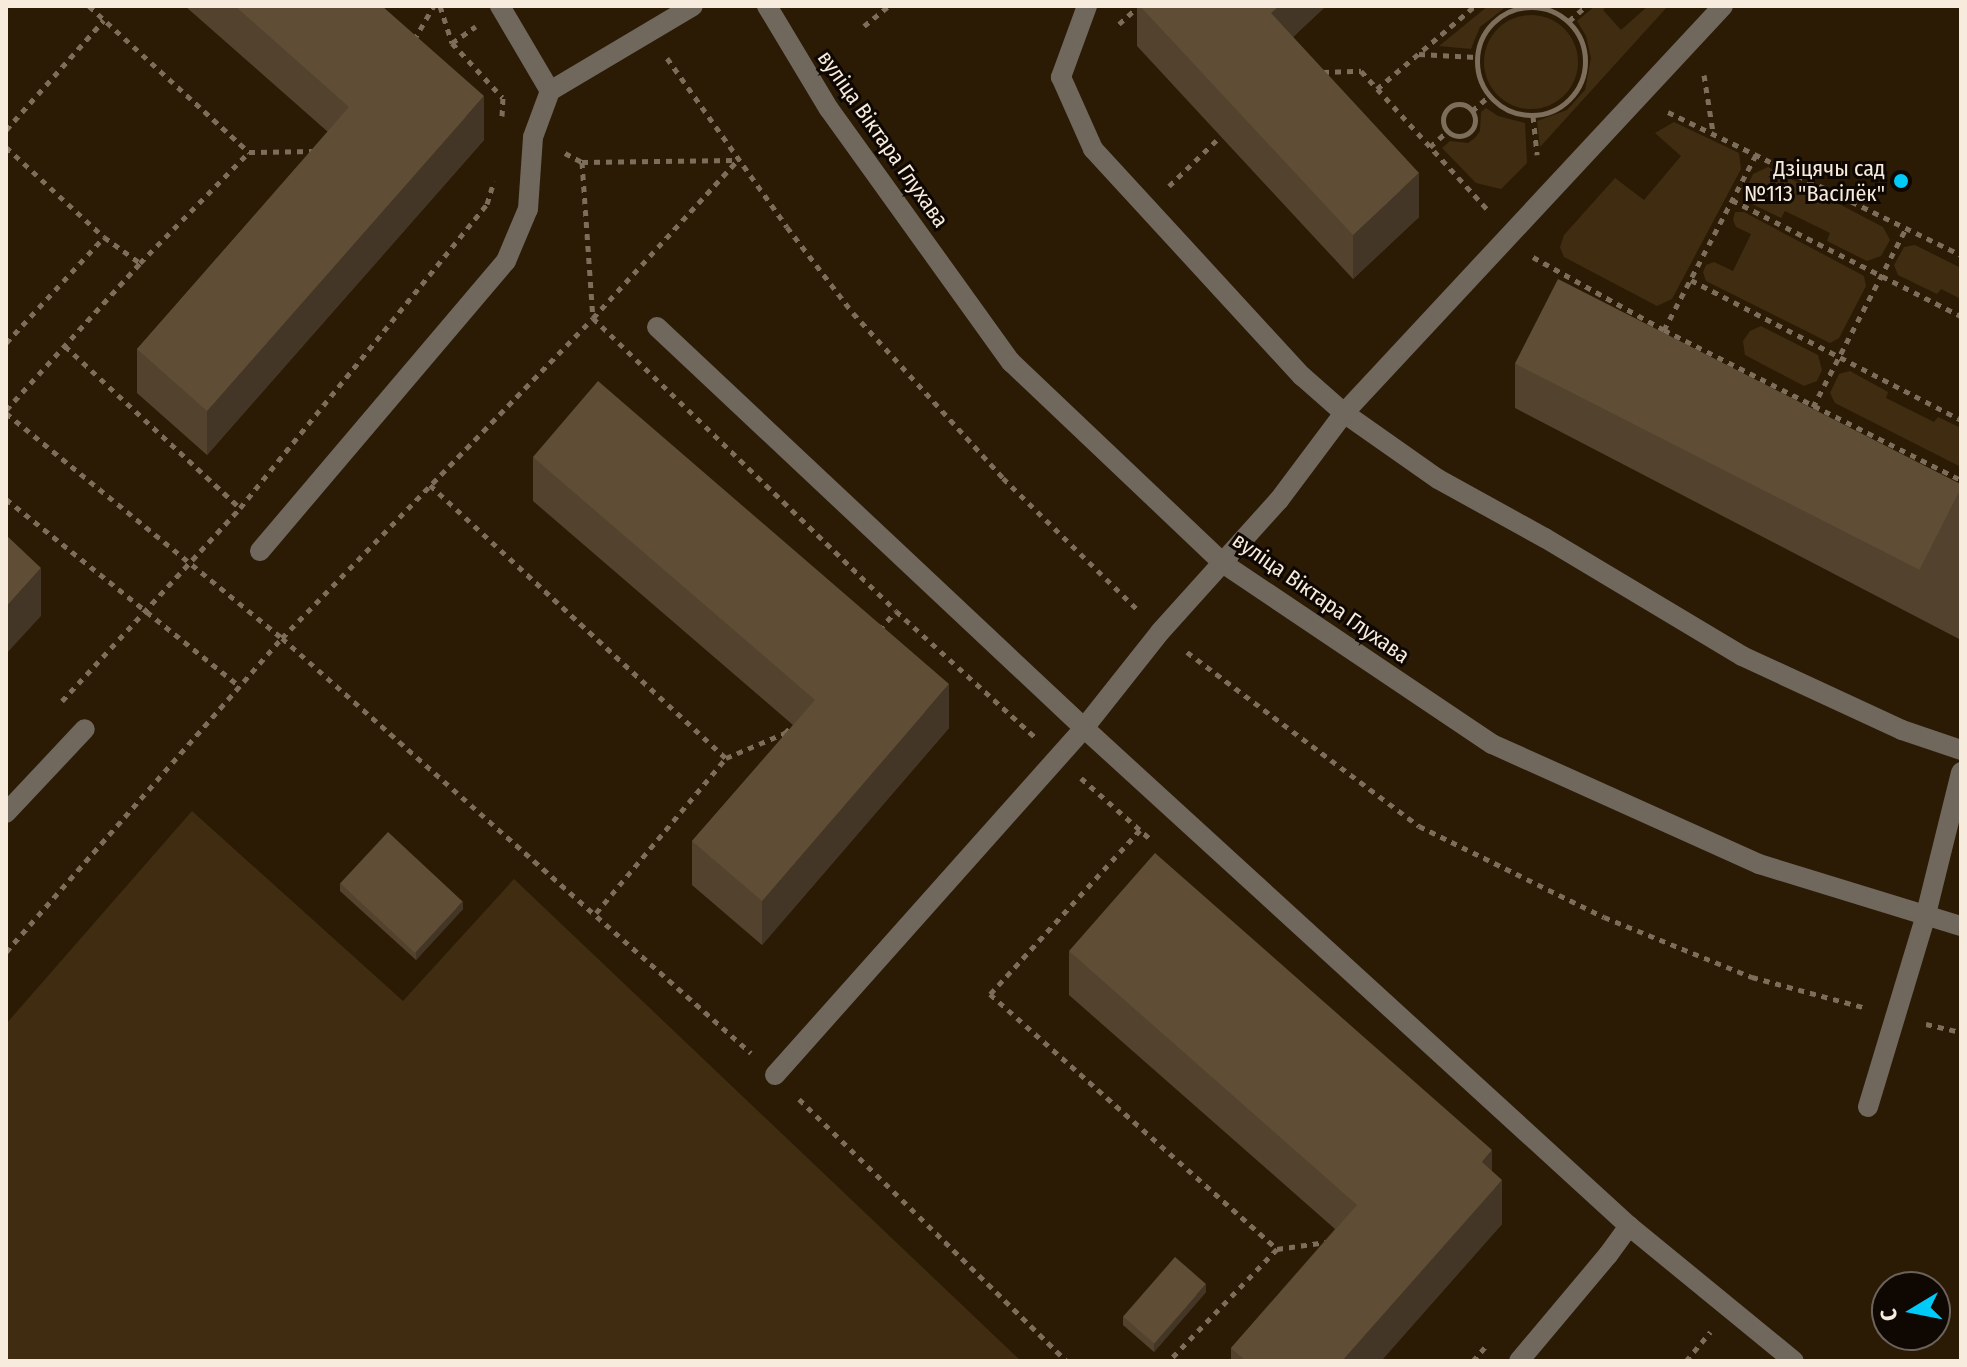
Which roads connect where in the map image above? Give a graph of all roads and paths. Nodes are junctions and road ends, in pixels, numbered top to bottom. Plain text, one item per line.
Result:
1 (89, 6) edge
2 (434, 6) edge
3 (500, 6) edge
4 (693, 6) edge
5 (767, 6) edge
6 (889, 6) edge
7 (1087, 6) edge
8 (1139, 6) edge
9 (1475, 6) edge
10 (1537, 6) edge
11 (1586, 6) edge
12 (1723, 6) edge
13 (104, 20) junction
14 (1569, 22) junction
15 (1119, 24) dead end
16 (864, 26) dead end
17 (406, 53) edge
18 (1419, 54) junction
19 (1476, 57) junction
20 (1703, 67) dead end
21 (1316, 73) edge
22 (1377, 89) junction
23 (550, 91) junction
24 (1489, 96) junction
25 (503, 97) dead end
26 (1664, 110) dead end
27 (1472, 111) junction
28 (1533, 116) junction
29 (502, 125) dead end
30 (6, 130) edge
31 (1448, 131) junction
32 (1713, 133) junction
33 (1220, 137) edge
34 (6, 147) edge
35 (1430, 147) junction
36 (327, 151) edge
37 (249, 152) junction
38 (1757, 153) junction
39 (738, 160) dead end
40 (582, 162) dead end
41 (1538, 162) dead end
42 (495, 179) dead end
43 (1164, 192) dead end
44 (1732, 200) junction
45 (1491, 213) dead end
46 (1906, 228) junction
47 (104, 237) junction
48 (1961, 255) edge
49 (1532, 257) dead end
50 (140, 263) junction
51 (1882, 276) junction
52 (1691, 280) junction
53 (1961, 316) edge
54 (593, 318) junction
55 (657, 327) dead end
56 (1664, 330) junction
57 (6, 343) edge
58 (65, 346) junction
59 (1839, 357) junction
60 (1813, 407) junction
61 (6, 411) edge
62 (1344, 413) junction
63 (1961, 420) edge
64 (1961, 480) edge
65 (430, 485) junction
66 (6, 499) edge
67 (240, 508) junction
68 (260, 551) dead end
69 (192, 561) junction
70 (1224, 564) junction
71 (896, 611) junction
72 (144, 612) junction
73 (282, 638) junction
74 (869, 641) edge
75 (239, 686) junction
76 (59, 704) dead end
77 (802, 716) edge
78 (1084, 728) junction
79 (85, 729) dead end
80 (1961, 750) edge
81 (1058, 757) junction
82 (726, 758) junction
83 (1961, 772) edge
84 (6, 813) edge
85 (1140, 830) junction
86 (1152, 840) dead end
87 (596, 913) junction
88 (1925, 918) junction
89 (1961, 926) edge
90 (6, 952) edge
91 (775, 1075) junction
92 (1868, 1107) dead end
93 (1629, 1226) junction
94 (1339, 1241) edge
95 (1277, 1249) junction
96 (1713, 1328) dead end
97 (1493, 1338) dead end
98 (1067, 1361) edge
99 (1169, 1361) edge
100 (1473, 1361) edge
101 (1519, 1361) edge
102 (1686, 1361) edge
103 (1794, 1361) edge

1 - 13 path
2 - 17 path
3 - 23 street
4 - 23 street
5 - 70 street, вуліца Віктара Глухава
6 - 16 path
7 - 62 street
8 - 15 path
9 - 18 path
10 - 14 path
10 - 19 path
11 - 14 path
12 - 62 street
13 - 30 path
13 - 37 path
14 - 28 path
18 - 19 path
18 - 22 path
19 - 24 path
20 - 32 path
21 - 22 path
22 - 35 path
23 - 68 street
24 - 27 path
24 - 28 path
25 - 29 path
26 - 32 path
27 - 31 path
27 - 31 path
28 - 41 path
31 - 35 path
32 - 38 path
33 - 43 path
34 - 47 path
35 - 45 path
36 - 37 path
37 - 50 path
38 - 44 path
38 - 46 path
39 - 54 path
40 - 54 path
42 - 67 path
44 - 51 path
44 - 52 path
46 - 48 path
46 - 51 path
47 - 50 path
47 - 57 path
49 - 56 path
50 - 58 path
51 - 53 path
51 - 59 path
52 - 56 path
52 - 59 path
54 - 65 path
54 - 71 path
55 - 78 street
56 - 60 path
58 - 61 path
58 - 67 path
59 - 60 path
59 - 63 path
60 - 64 path
61 - 69 path
62 - 70 street
62 - 80 street
65 - 73 path
65 - 82 path
66 - 72 path
67 - 69 path
69 - 72 path
69 - 73 path
70 - 78 street
70 - 88 street, вуліца Віктара Глухава
71 - 74 path
71 - 81 path
72 - 75 path
72 - 76 path
73 - 75 path
73 - 87 path
75 - 90 path
77 - 82 path
78 - 81 street
78 - 93 street
79 - 84 street
81 - 85 path
81 - 91 street
82 - 87 path
83 - 88 street
85 - 86 path
85 - 95 path
87 - 91 path
88 - 89 street, вуліца Віктара Глухава
88 - 92 street
91 - 98 path
93 - 101 street
93 - 103 street
94 - 95 path
95 - 99 path
96 - 102 path
97 - 100 path

